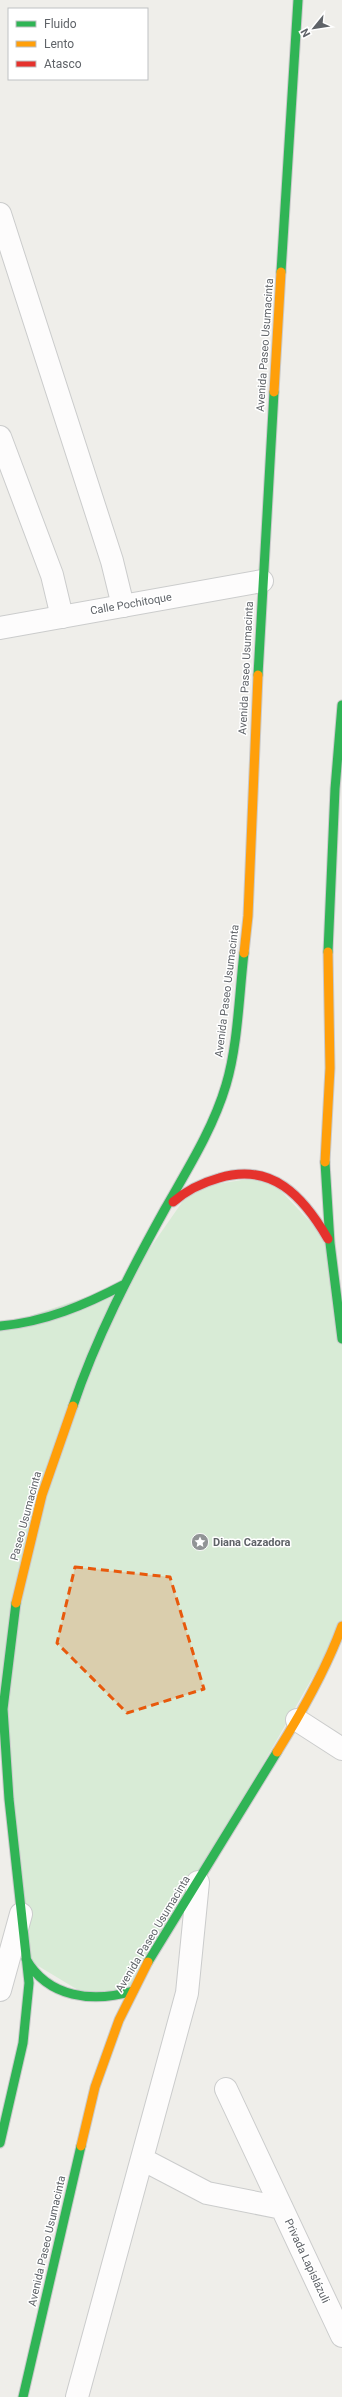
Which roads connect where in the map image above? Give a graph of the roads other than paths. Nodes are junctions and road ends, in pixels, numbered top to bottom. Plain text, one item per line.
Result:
1 (298, 0) edge
2 (0, 214) edge
3 (0, 437) edge
4 (262, 580) junction
5 (123, 606) junction
6 (62, 617) junction
7 (0, 628) edge
8 (342, 705) edge
9 (338, 791) edge
10 (336, 1062) edge
11 (165, 1209) junction
12 (330, 1243) junction
13 (125, 1284) junction
14 (113, 1310) joint
15 (0, 1326) edge
16 (342, 1339) edge
17 (342, 1626) edge
18 (297, 1720) junction
19 (342, 1749) edge
20 (0, 1765) edge
21 (9, 1799) junction
22 (198, 1882) junction
23 (21, 1914) junction
24 (25, 1958) junction
25 (0, 1990) edge
26 (133, 1992) junction
27 (226, 2089) dead end
28 (0, 2142) edge
29 (142, 2159) junction
30 (282, 2208) junction
31 (342, 2336) edge
32 (23, 2397) edge
33 (77, 2397) edge

1 - 4 main road, Avenida Paseo Usumacinta
2 - 5 street
3 - 6 street
4 - 5 street, Calle Pochitoque
4 - 11 main road, Avenida Paseo Usumacinta
5 - 6 street, Calle Pochitoque
6 - 7 street, Calle Pochitoque
8 - 9 main road
9 - 10 main road
10 - 12 main road
11 - 12 main road
11 - 13 main road, Avenida Paseo Usumacinta
12 - 16 main road
13 - 14 main road, Avenida Paseo Usumacinta
13 - 15 main road
14 - 21 main road, Paseo Usumacinta
17 - 18 main road, Avenida Paseo Usumacinta
18 - 19 street
18 - 22 main road, Avenida Paseo Usumacinta
20 - 21 main road
21 - 23 main road, Paseo Usumacinta
22 - 26 main road, Avenida Paseo Usumacinta
22 - 29 street
23 - 24 main road, Paseo Usumacinta
23 - 25 street
24 - 26 main road
24 - 28 main road, Paseo Usumacinta
26 - 32 main road, Avenida Paseo Usumacinta
27 - 30 street, Privada Lapislázuli
29 - 30 street, Privada Lapislázuli
29 - 33 street
30 - 31 street, Privada Lapislázuli

